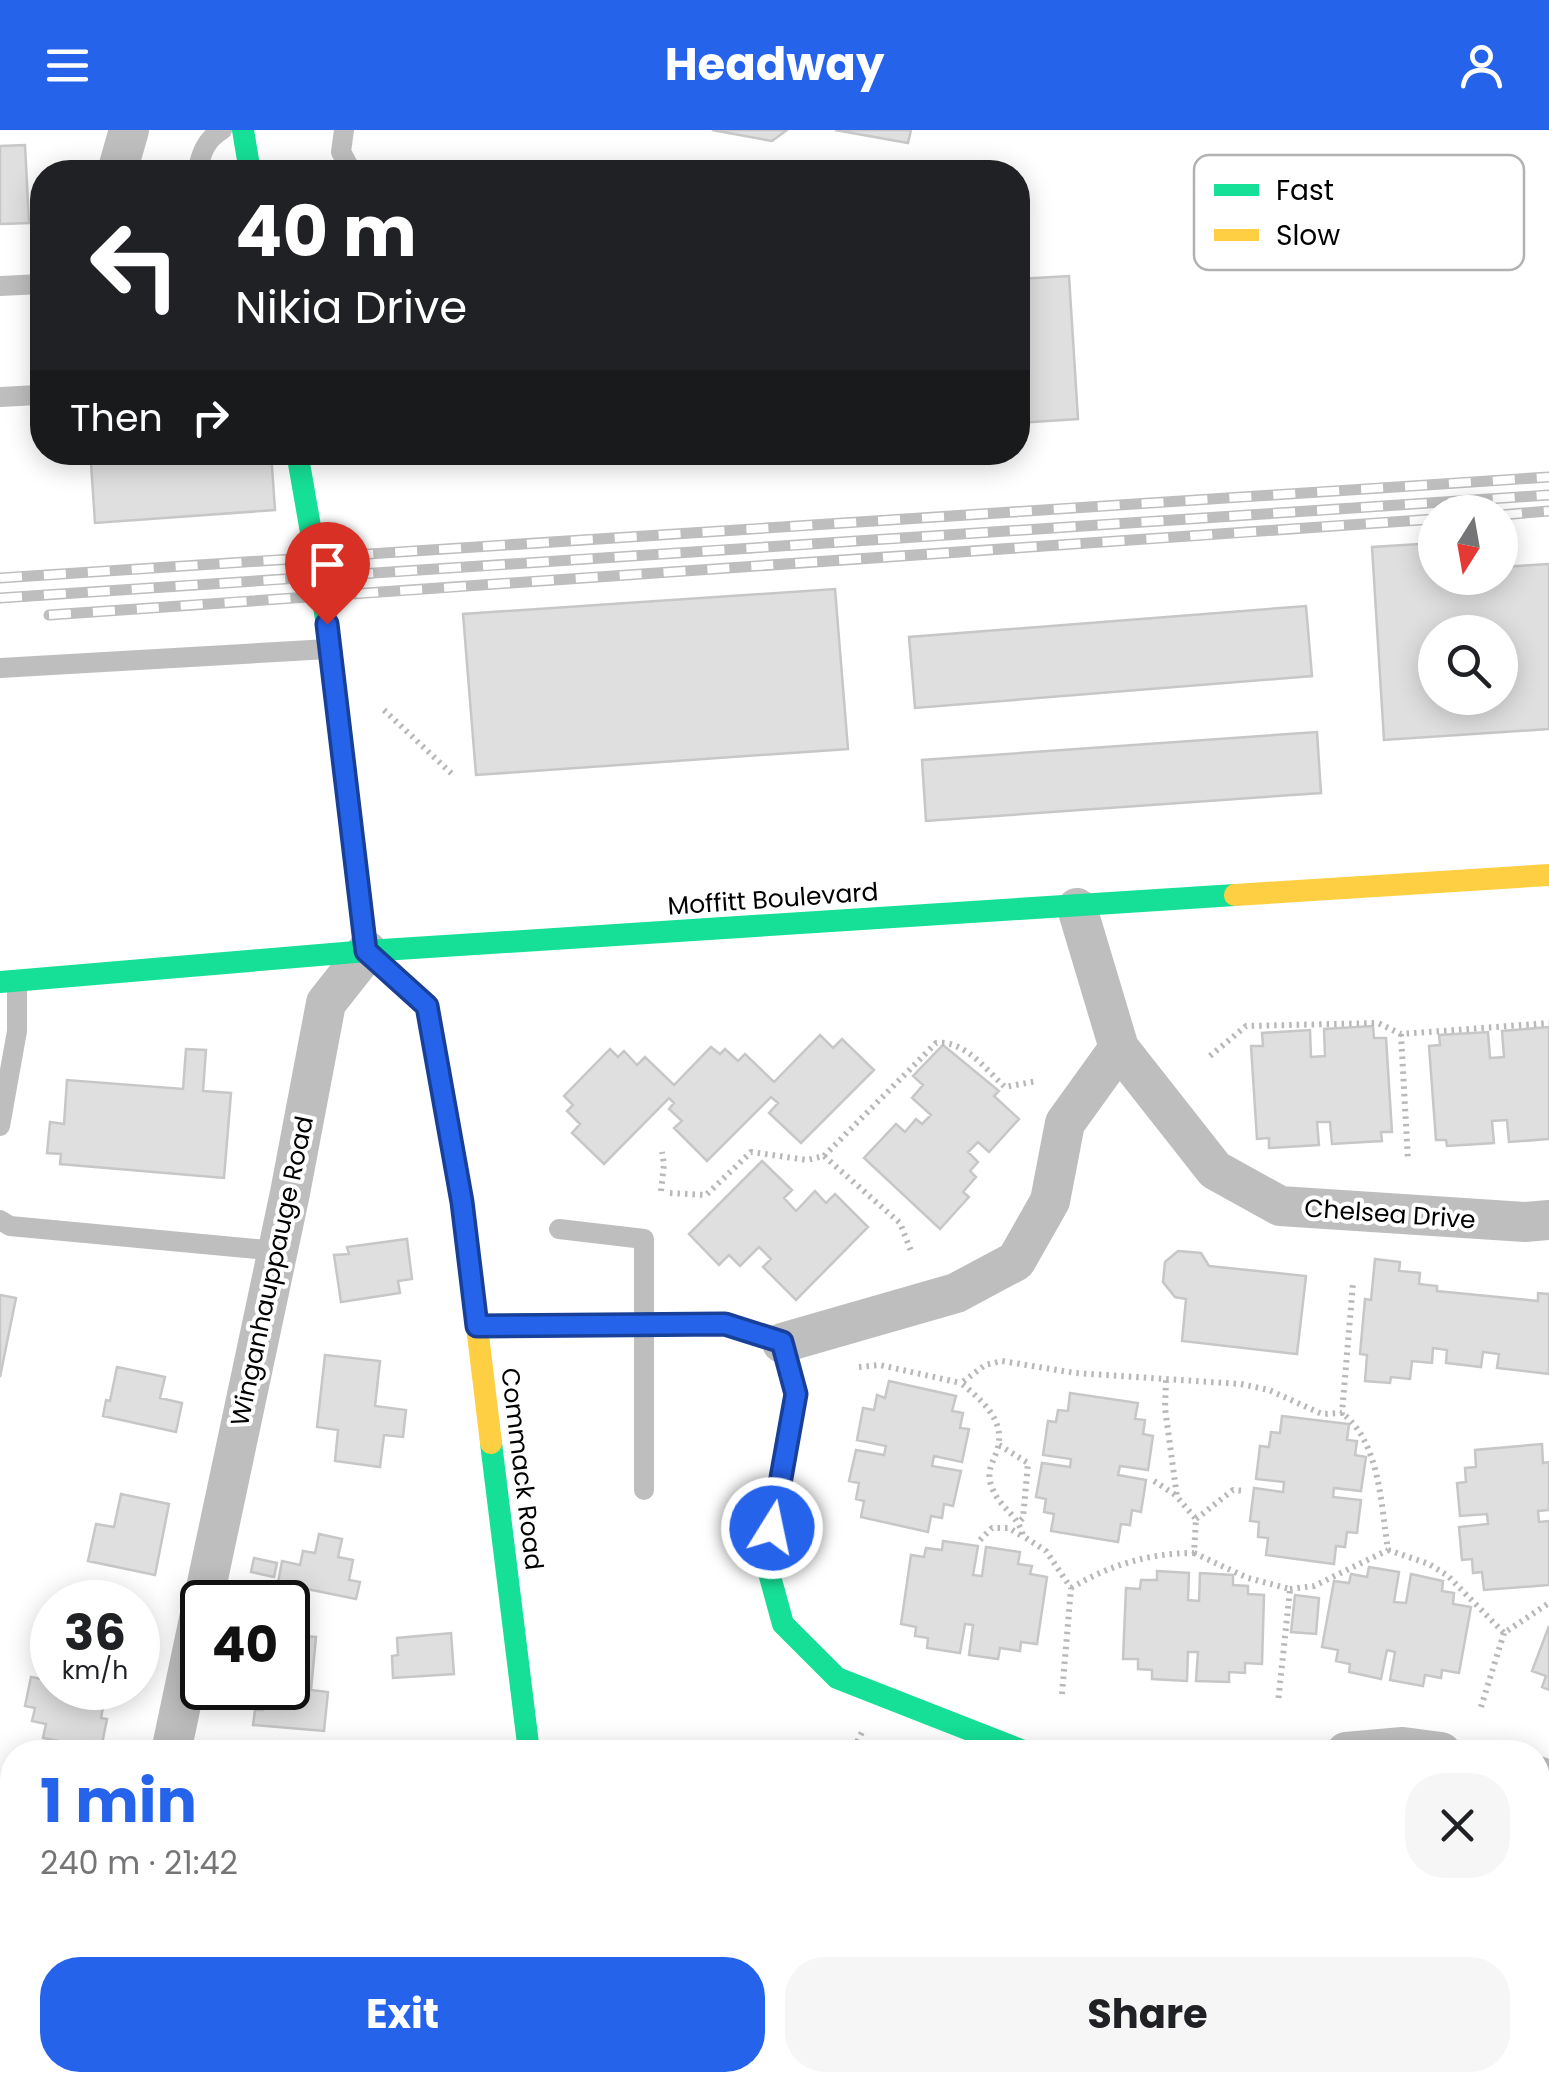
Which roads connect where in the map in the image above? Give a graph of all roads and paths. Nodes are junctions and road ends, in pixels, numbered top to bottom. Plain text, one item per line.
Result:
1 (129, 130) edge
2 (222, 130) edge
3 (243, 130) edge
4 (344, 130) edge
5 (120, 160) edge
6 (200, 160) edge
7 (248, 160) edge
8 (345, 160) edge
9 (30, 285) edge
10 (0, 286) edge
11 (30, 395) edge
12 (0, 396) edge
13 (0, 406) edge
14 (299, 465) edge
15 (330, 649) junction
16 (0, 668) edge
17 (374, 701) dead end
18 (454, 775) dead end
19 (1549, 875) edge
20 (1077, 908) junction
21 (366, 951) junction
22 (8, 981) edge
23 (1549, 1022) edge
24 (1401, 1034) junction
25 (1119, 1048) junction
26 (1210, 1056) dead end
27 (1037, 1081) dead end
28 (0, 1126) edge
29 (662, 1152) dead end
30 (824, 1156) junction
31 (1408, 1161) dead end
32 (0, 1220) edge
33 (1549, 1220) edge
34 (559, 1229) dead end
35 (278, 1250) junction
36 (911, 1251) dead end
37 (1353, 1283) dead end
38 (643, 1325) junction
39 (477, 1326) junction
40 (782, 1342) junction
41 (860, 1367) dead end
42 (1166, 1379) junction
43 (961, 1384) junction
44 (1342, 1413) junction
45 (999, 1445) junction
46 (1154, 1481) dead end
47 (644, 1490) dead end
48 (1246, 1490) dead end
49 (1178, 1496) junction
50 (1196, 1519) junction
51 (1019, 1521) junction
52 (1023, 1536) junction
53 (980, 1540) dead end
54 (1388, 1550) junction
55 (1194, 1553) junction
56 (208, 1580) edge
57 (1071, 1588) junction
58 (1290, 1589) junction
59 (1549, 1602) edge
60 (1504, 1633) junction
61 (1062, 1694) dead end
62 (1278, 1703) dead end
63 (1481, 1707) dead end
64 (180, 1710) edge
65 (174, 1740) edge
66 (528, 1740) edge
67 (995, 1740) edge

1 - 5 street
2 - 6 lane
3 - 7 street
4 - 8 lane
9 - 10 lane
11 - 12 lane
12 - 13 lane
14 - 15 street
15 - 16 lane
15 - 21 street
17 - 18 path
19 - 20 street, Moffitt Boulevard
20 - 21 street, Moffitt Boulevard
20 - 25 street, Chelsea Drive
21 - 22 street, Moffitt Boulevard
21 - 35 street, Winganhauppauge Road
21 - 39 street, Commack Road
22 - 28 lane
23 - 24 path
24 - 26 path
24 - 31 path
25 - 33 street, Chelsea Drive
25 - 40 street
27 - 30 path
29 - 30 path
30 - 36 path
32 - 35 lane
34 - 38 lane
35 - 56 street, Winganhauppauge Road
37 - 44 path
38 - 39 street
38 - 40 street
38 - 47 lane
39 - 66 street, Commack Road
40 - 67 street
41 - 43 path
42 - 43 path
42 - 44 path
42 - 49 path
43 - 45 path
44 - 54 path
45 - 51 path
45 - 51 path
46 - 49 path
48 - 50 path
49 - 50 path
50 - 55 path
51 - 52 path
52 - 53 path
52 - 57 path
54 - 58 path
54 - 60 path
55 - 57 path
55 - 58 path
57 - 61 path
58 - 62 path
59 - 60 path
60 - 63 path
64 - 65 street, Winganhauppauge Road

